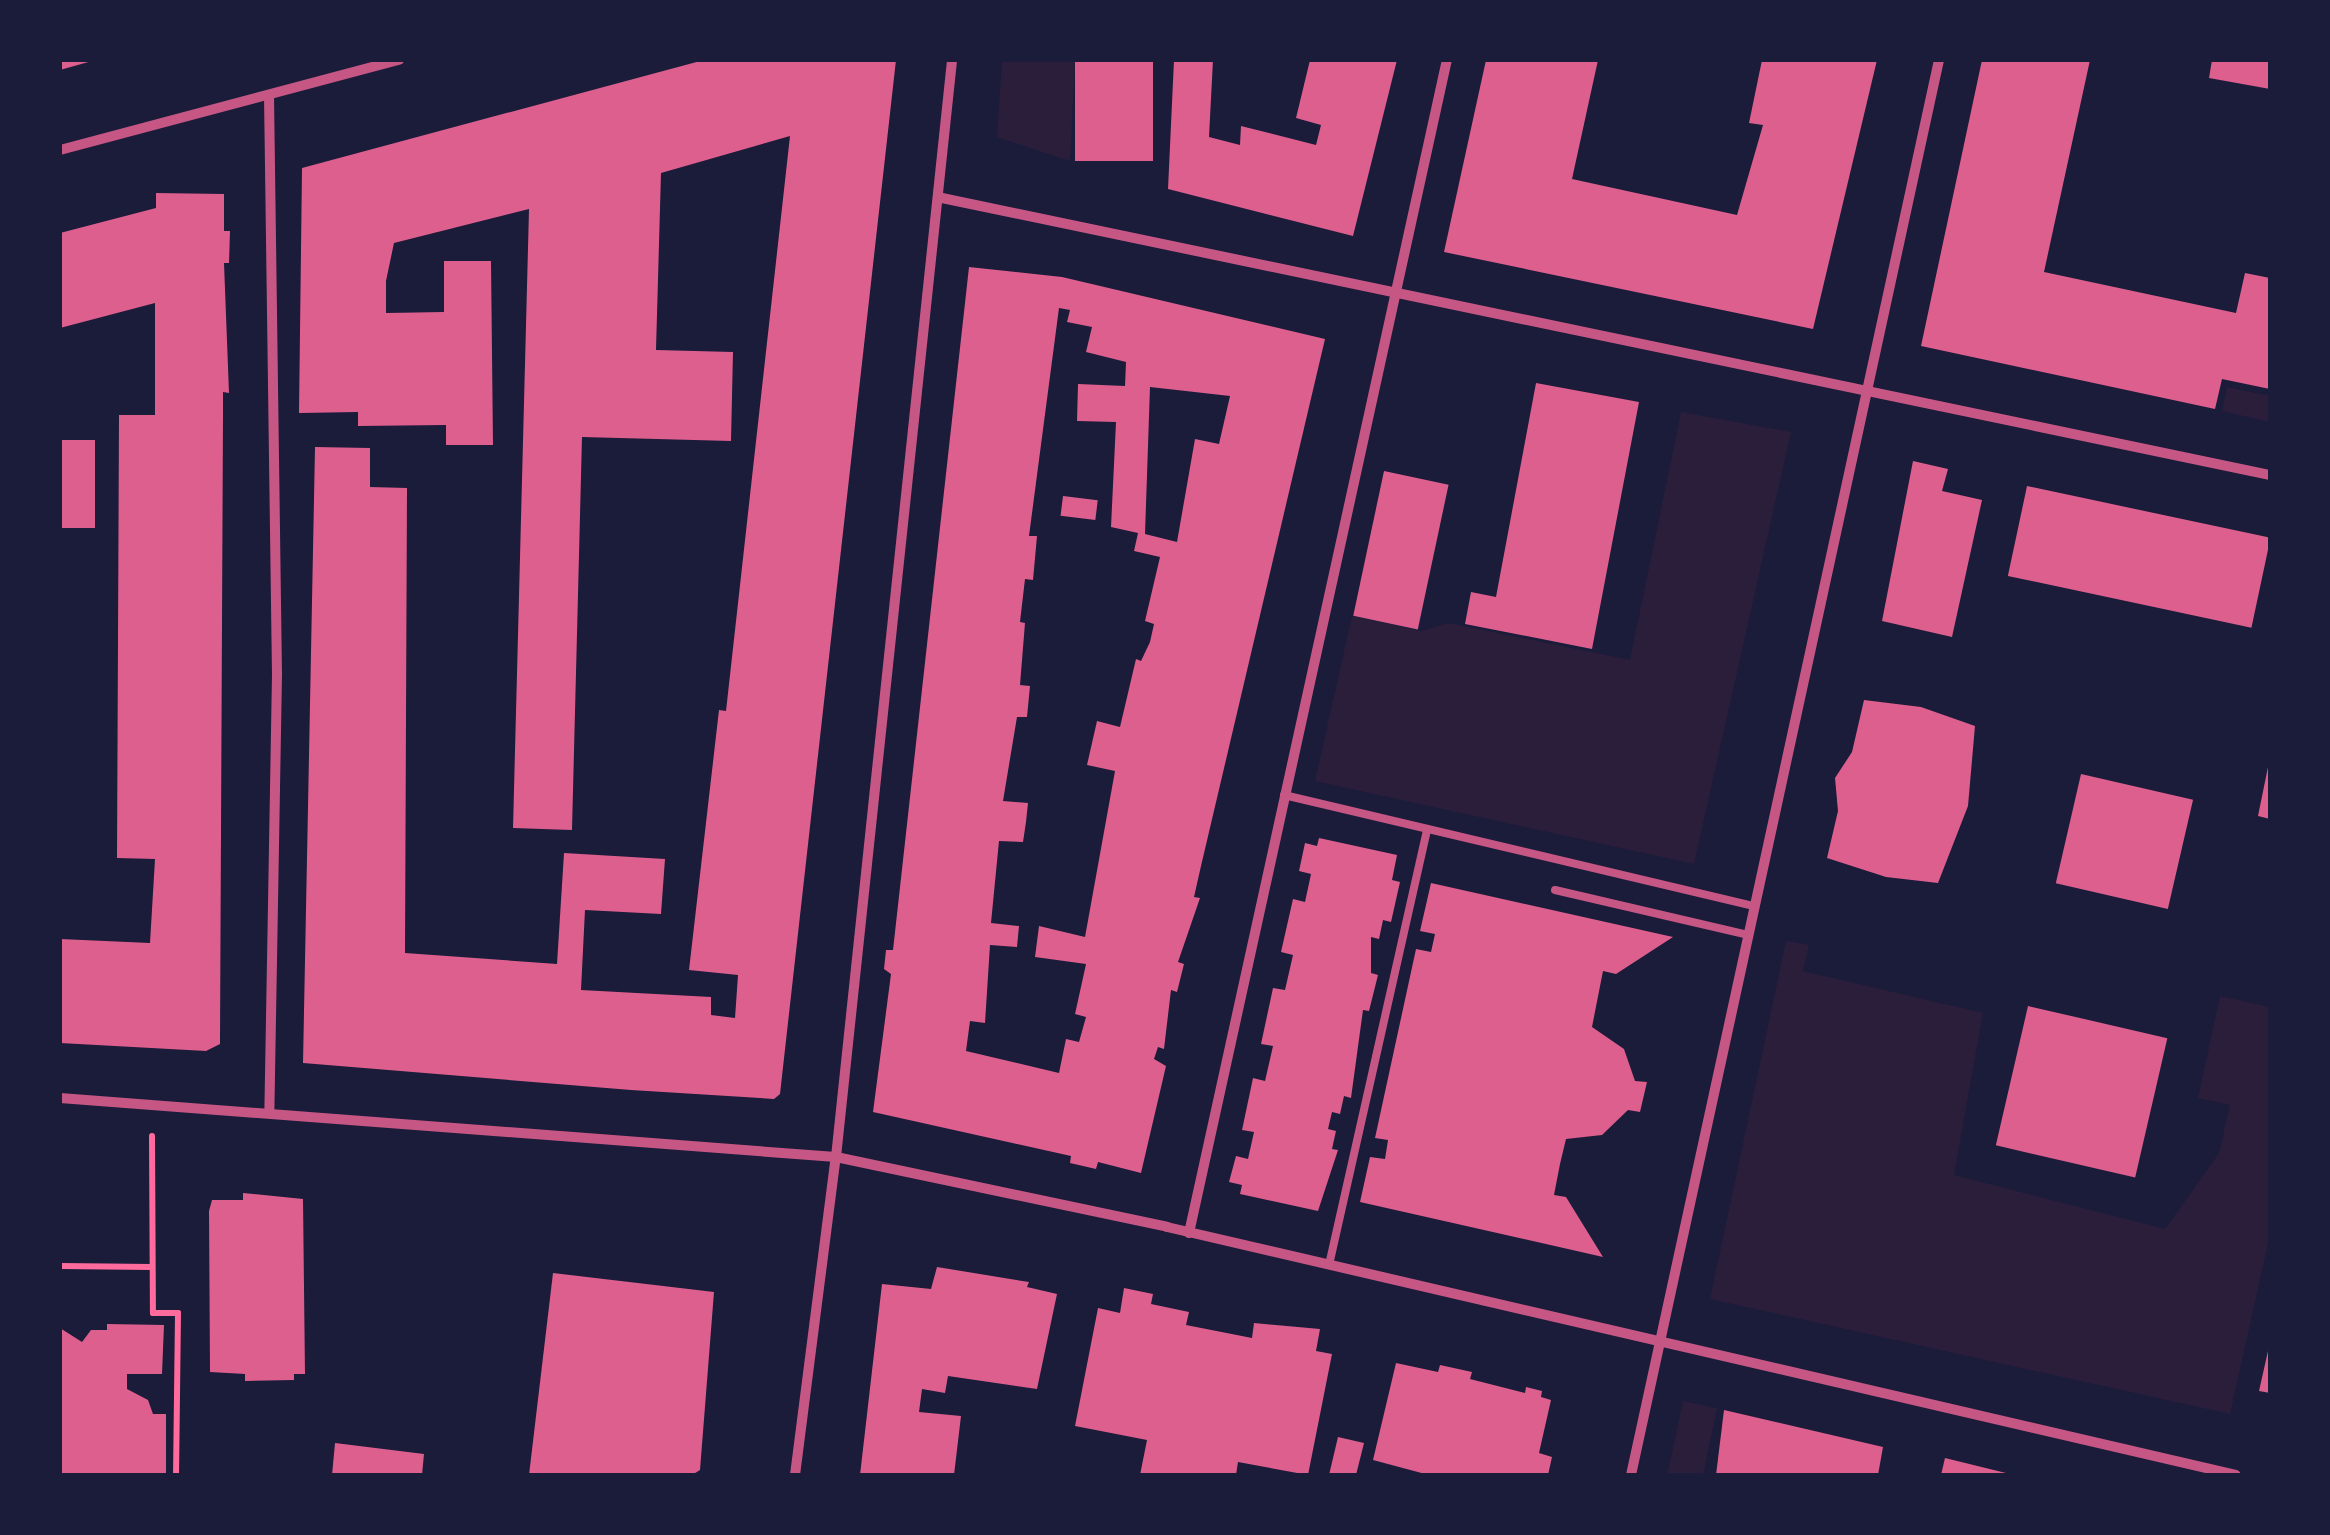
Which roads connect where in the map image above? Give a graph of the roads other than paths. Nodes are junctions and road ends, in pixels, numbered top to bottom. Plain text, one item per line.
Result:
1 (399, 60) edge
2 (952, 60) edge
3 (1446, 60) edge
4 (1939, 60) edge
5 (268, 95) junction
6 (60, 150) edge
7 (942, 198) junction
8 (1395, 290) junction
9 (1865, 392) junction
10 (2270, 475) edge
11 (1284, 795) junction
12 (1427, 829) junction
13 (1555, 890) dead end
14 (1754, 906) junction
15 (1748, 935) junction
16 (60, 1098) edge
17 (268, 1113) junction
18 (836, 1157) junction
19 (1189, 1233) junction
20 (1330, 1265) junction
21 (1661, 1344) junction
22 (794, 1475) edge
23 (1632, 1475) edge
24 (2236, 1475) edge

1 - 5 street
2 - 7 street
3 - 8 street
4 - 9 street
5 - 6 street
5 - 17 street
7 - 8 street
7 - 18 street
8 - 9 street
8 - 11 street
9 - 10 street
9 - 14 street
11 - 12 lane
11 - 19 street
12 - 14 lane
12 - 20 lane
13 - 15 lane
14 - 15 street
15 - 21 street
16 - 17 street
17 - 18 street
18 - 19 street
18 - 22 street
19 - 20 street
20 - 21 street
21 - 23 street
21 - 24 street

